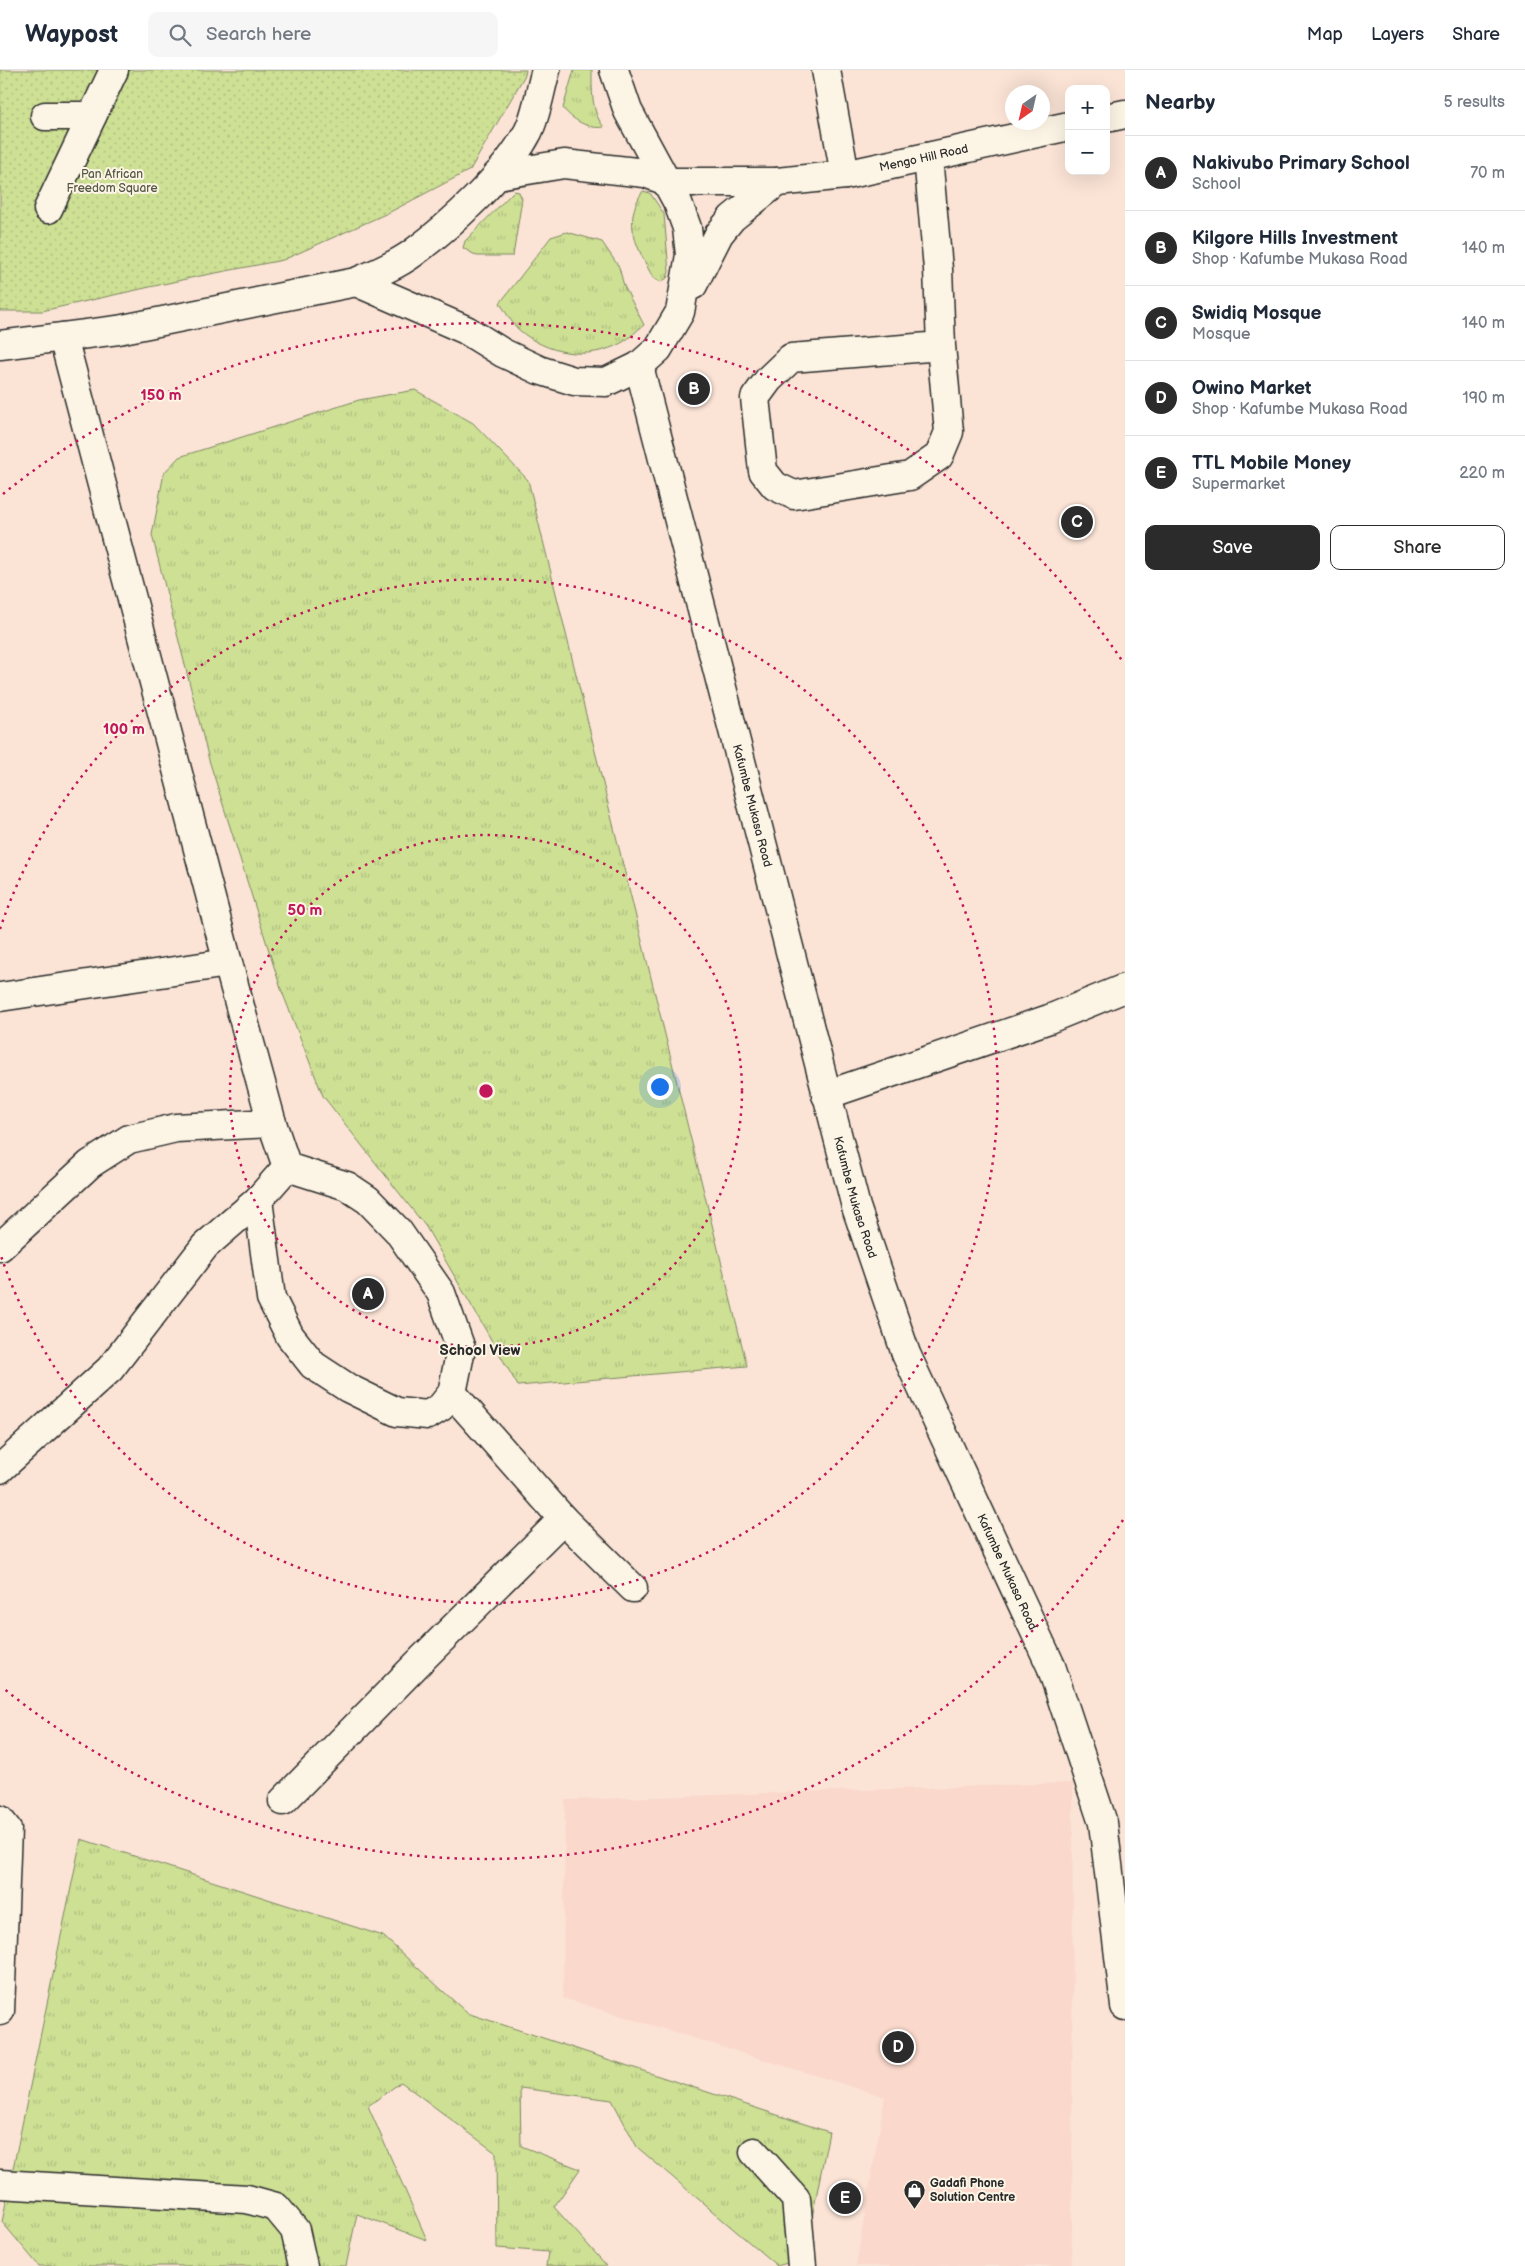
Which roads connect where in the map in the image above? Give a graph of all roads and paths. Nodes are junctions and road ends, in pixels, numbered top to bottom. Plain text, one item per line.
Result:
1 (114, 70) edge
2 (546, 70) edge
3 (614, 70) edge
4 (826, 70) edge
5 (1125, 114) edge
6 (45, 116) dead end
7 (92, 116) junction
8 (1110, 117) edge
9 (1065, 127) edge
10 (928, 157) junction
11 (497, 175) junction
12 (845, 175) junction
13 (668, 182) junction
14 (778, 182) junction
15 (48, 209) dead end
16 (356, 282) junction
17 (680, 312) junction
18 (64, 337) junction
19 (0, 345) edge
20 (941, 346) junction
21 (639, 366) junction
22 (228, 962) junction
23 (1125, 988) edge
24 (0, 997) edge
25 (826, 1095) junction
26 (272, 1123) junction
27 (287, 1167) junction
28 (258, 1200) junction
29 (0, 1247) edge
30 (452, 1393) junction
31 (0, 1469) edge
32 (563, 1519) junction
33 (633, 1588) dead end
34 (283, 1801) dead end
35 (0, 1820) edge
36 (1125, 2006) edge
37 (0, 2011) edge
38 (754, 2152) dead end
39 (0, 2184) edge
40 (303, 2266) edge
41 (802, 2266) edge

1 - 7 street
2 - 11 street
3 - 13 street
4 - 12 street
5 - 8 street
6 - 7 street
7 - 15 street
9 - 10 street, Mengo Hill Road
10 - 12 street, Mengo Hill Road
10 - 20 street
11 - 13 street
11 - 16 street
12 - 14 street, Mengo Hill Road
13 - 14 street, Mengo Hill Road
13 - 17 street
14 - 17 street
16 - 18 street
16 - 21 street
17 - 21 street
18 - 19 street
18 - 22 street
20 - 20 street
21 - 25 street, Kafumbe Mukasa Road
22 - 24 street
22 - 26 street
23 - 25 street
25 - 36 street, Kafumbe Mukasa Road
26 - 27 street
26 - 29 street
27 - 28 street
27 - 30 street
28 - 30 street
28 - 31 street
30 - 32 street
32 - 33 street
32 - 34 street
35 - 37 street
38 - 41 street
39 - 40 street

